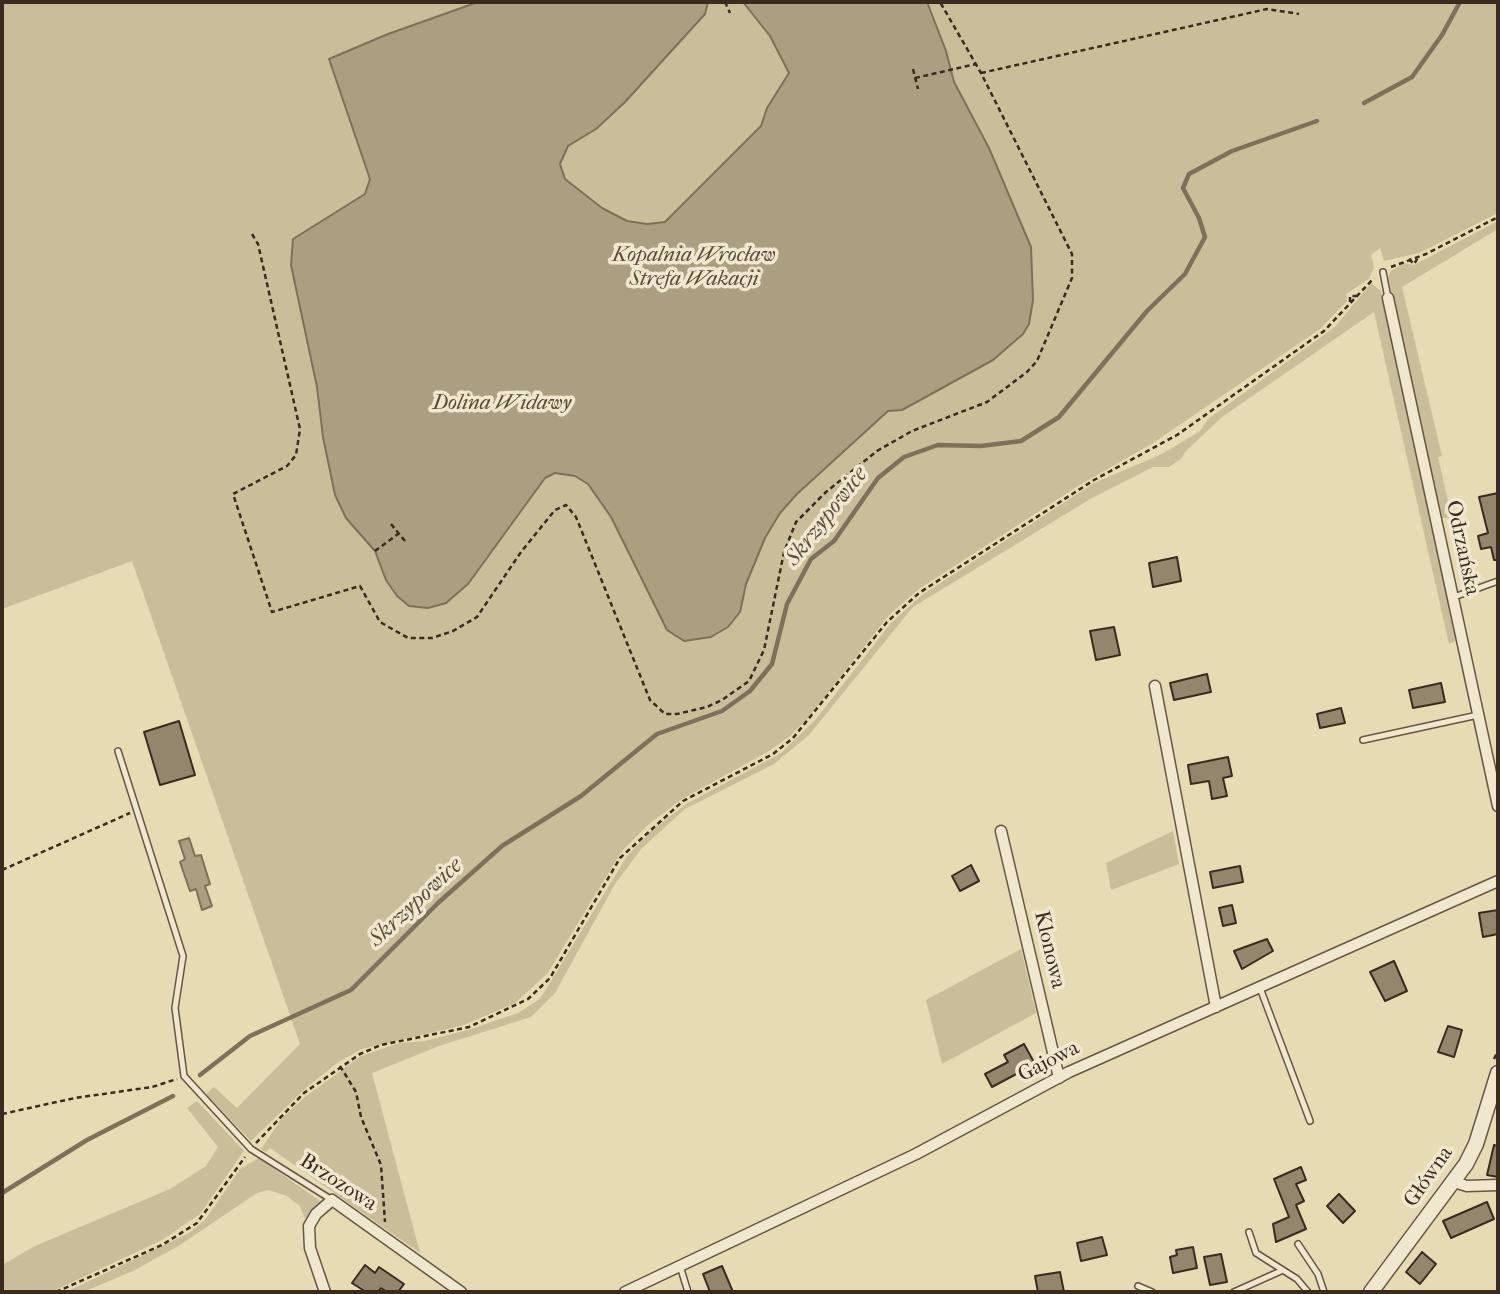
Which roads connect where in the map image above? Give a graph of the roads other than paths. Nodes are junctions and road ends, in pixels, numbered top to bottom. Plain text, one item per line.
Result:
1 (1382, 272) road end
2 (1388, 298) joint
3 (1498, 581) edge
4 (1454, 597) junction
5 (1156, 686) dead end
6 (1478, 716) junction
7 (1363, 740) dead end
8 (118, 751) dead end
9 (1498, 806) edge
10 (1001, 831) dead end
11 (1498, 881) edge
12 (1260, 988) junction
13 (1216, 1007) junction
14 (1498, 1073) edge
15 (1059, 1078) junction
16 (1310, 1121) dead end
17 (1454, 1182) junction
18 (1498, 1185) edge
19 (332, 1200) junction
20 (1249, 1232) dead end
21 (1298, 1244) dead end
22 (680, 1266) junction
23 (1283, 1270) junction
24 (1139, 1286) dead end
25 (325, 1292) edge
26 (461, 1292) edge
27 (625, 1292) edge
28 (688, 1292) edge
29 (1152, 1292) edge
30 (1234, 1292) edge
31 (1308, 1292) edge
32 (1324, 1292) edge
33 (1371, 1292) edge

1 - 2 lane
2 - 4 street, Odrzańska
3 - 4 lane
4 - 6 street, Odrzańska
5 - 13 street
6 - 7 lane
6 - 9 street, Odrzańska
8 - 19 lane, Brzozowa
10 - 15 street, Klonowa
11 - 12 street, Gajowa
12 - 13 street, Gajowa
12 - 16 lane
13 - 15 street, Gajowa
14 - 17 street, Główna
15 - 22 street, Gajowa
17 - 18 street
17 - 33 street, Główna
19 - 25 street
19 - 26 street, Brzozowa
20 - 23 lane
21 - 32 lane
22 - 27 street, Gajowa
22 - 28 lane
23 - 30 lane
23 - 31 lane
24 - 29 lane

